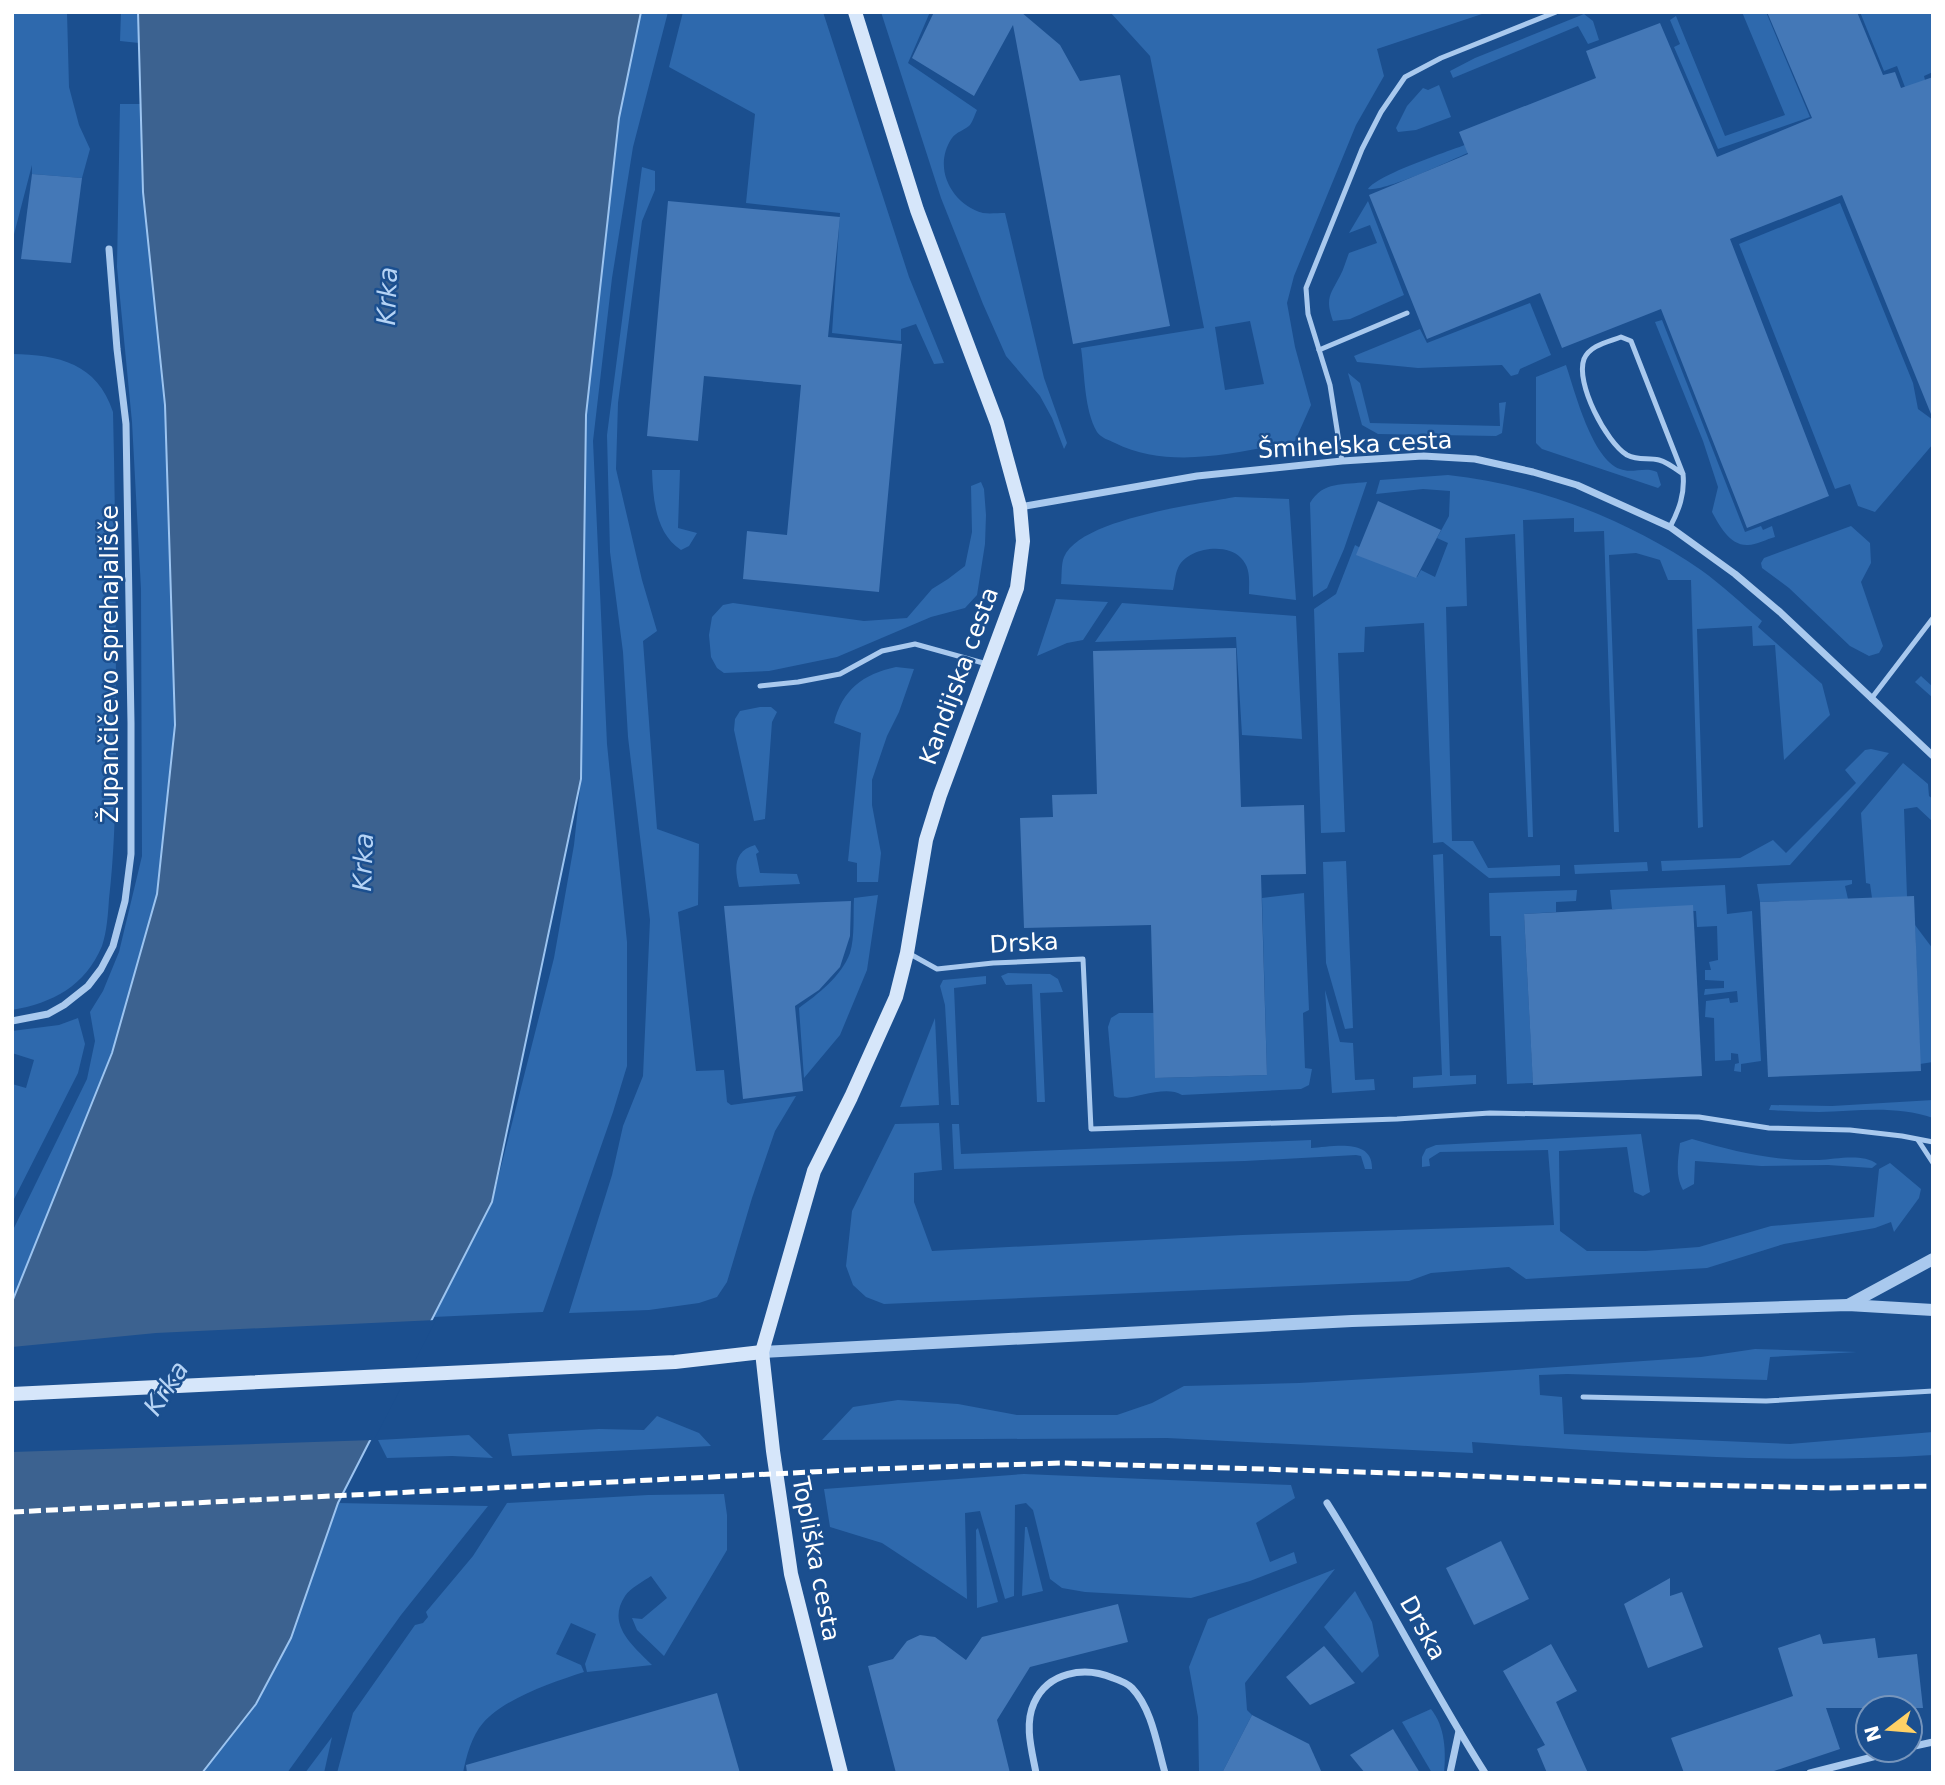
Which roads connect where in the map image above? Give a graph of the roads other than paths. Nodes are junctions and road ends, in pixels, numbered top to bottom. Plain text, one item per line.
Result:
1 (855, 12) edge
2 (1556, 12) edge
3 (109, 249) dead end
4 (1407, 313) dead end
5 (1319, 350) junction
6 (1342, 461) junction
7 (1683, 474) junction
8 (1020, 508) junction
9 (1670, 527) junction
10 (1933, 618) edge
11 (987, 664) junction
12 (760, 686) dead end
13 (1871, 699) junction
14 (1933, 757) edge
15 (907, 953) junction
16 (12, 1021) edge
17 (1918, 1140) junction
18 (1933, 1142) edge
19 (1933, 1164) edge
20 (1933, 1259) edge
21 (1848, 1305) junction
22 (1933, 1310) edge
23 (762, 1352) junction
24 (1933, 1391) edge
25 (12, 1394) edge
26 (1583, 1397) dead end
27 (1327, 1503) dead end
28 (1459, 1731) junction
29 (1854, 1762) edge
30 (841, 1773) edge
31 (1037, 1773) edge
32 (1165, 1773) edge
33 (1450, 1773) edge
34 (1485, 1773) edge
35 (1810, 1773) edge

1 - 8 main road, Kandijska cesta
2 - 5 lane
3 - 16 street, Župančičevo sprehajališče
4 - 5 lane
5 - 6 lane
6 - 8 street, Šmihelska cesta
6 - 9 street, Šmihelska cesta
7 - 7 lane
7 - 9 lane
8 - 11 main road, Kandijska cesta
9 - 13 street, Šmihelska cesta
10 - 13 lane
11 - 12 lane
11 - 15 main road, Kandijska cesta
13 - 14 street, Šmihelska cesta
15 - 17 lane, Drska
15 - 23 main road, Kandijska cesta
17 - 18 lane
17 - 19 lane
20 - 21 street
21 - 22 street
21 - 23 street
23 - 25 main road
23 - 30 main road, Topliška cesta
24 - 26 lane
27 - 28 street, Drska
28 - 33 street
28 - 34 street, Drska
29 - 35 street
31 - 32 street

